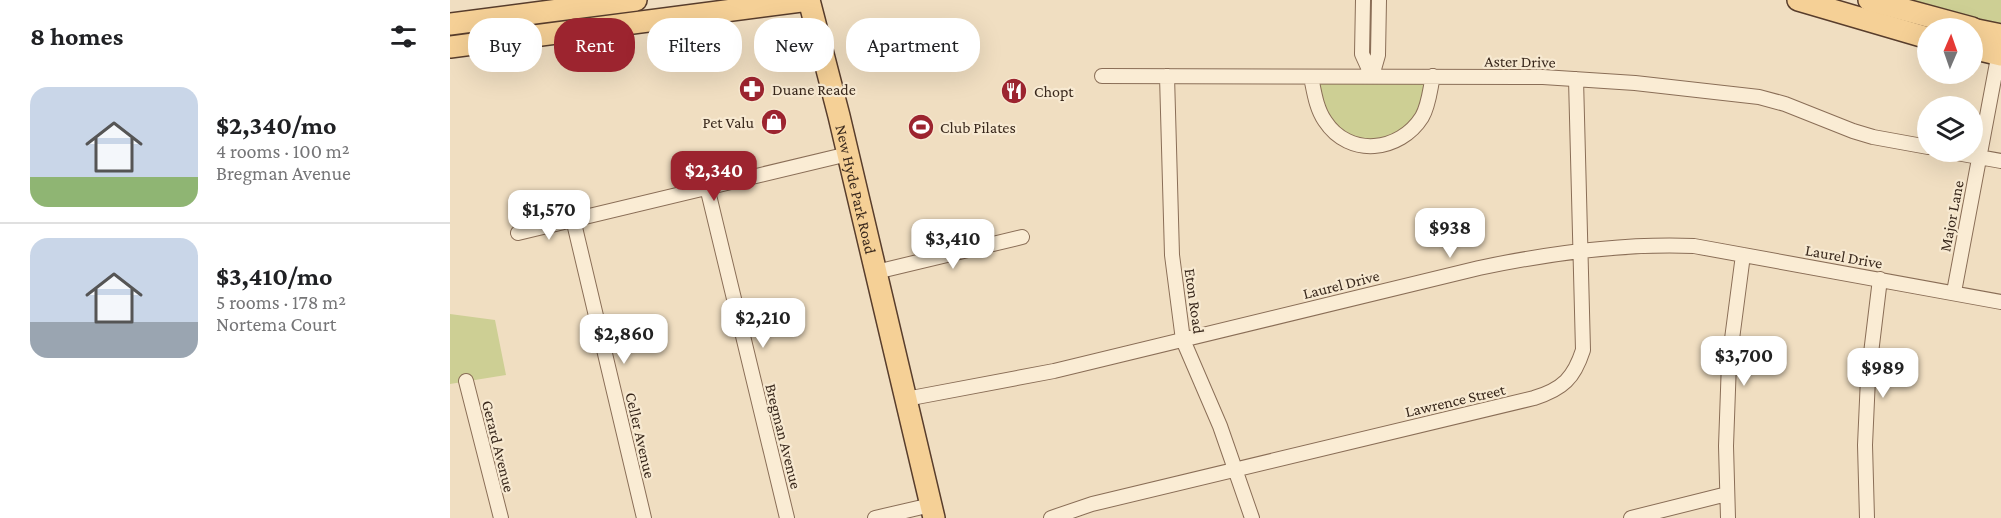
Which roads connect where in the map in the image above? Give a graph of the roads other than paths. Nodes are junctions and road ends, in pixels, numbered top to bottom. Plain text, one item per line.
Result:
1 (636, 0) edge
2 (809, 0) edge
3 (1363, 0) edge
4 (1379, 0) edge
5 (1798, 0) edge
6 (1869, 0) edge
7 (1933, 18) edge
8 (450, 24) edge
9 (1917, 35) edge
10 (1983, 36) edge
11 (2000, 46) edge
12 (450, 47) edge
13 (1983, 47) edge
14 (1102, 76) dead end
15 (1167, 76) junction
16 (1372, 76) junction
17 (1433, 76) junction
18 (1311, 77) junction
19 (1576, 79) junction
20 (1983, 136) edge
21 (1917, 145) edge
22 (848, 154) junction
23 (1983, 158) edge
24 (2001, 161) edge
25 (1978, 162) edge
26 (707, 187) junction
27 (573, 219) junction
28 (518, 233) dead end
29 (1022, 237) dead end
30 (1581, 251) junction
31 (1743, 255) junction
32 (876, 272) junction
33 (1880, 279) junction
34 (1954, 292) junction
35 (2001, 302) edge
36 (1183, 340) junction
37 (466, 381) dead end
38 (906, 399) junction
39 (1236, 469) junction
40 (1727, 494) junction
41 (932, 511) edge
42 (501, 518) edge
43 (644, 518) edge
44 (787, 518) edge
45 (875, 518) edge
46 (1051, 518) edge
47 (1252, 518) edge
48 (1631, 518) edge
49 (1728, 518) edge
50 (1867, 518) edge

1 - 8 main road
2 - 12 main road
2 - 22 main road, New Hyde Park Road
3 - 16 street
4 - 16 street
5 - 9 main road
6 - 7 main road
10 - 11 main road
11 - 13 main road
11 - 20 street, Major Lane
14 - 15 street, Aster Drive
15 - 18 street, Aster Drive
15 - 36 street, Eton Road
16 - 17 street, Aster Drive
16 - 18 street, Aster Drive
17 - 18 street
17 - 19 street, Aster Drive
19 - 21 street, Aster Drive
19 - 30 street, Lawrence Street
22 - 26 street
22 - 32 main road, New Hyde Park Road
23 - 24 street
25 - 34 street, Major Lane
26 - 27 street
26 - 44 street, Bregman Avenue
27 - 28 street
27 - 43 street, Celler Avenue
29 - 32 street
30 - 31 street, Laurel Drive
30 - 36 street, Laurel Drive
30 - 39 street, Lawrence Street
31 - 33 street, Laurel Drive
31 - 40 street
32 - 38 main road, New Hyde Park Road
33 - 34 street, Laurel Drive
33 - 50 street
34 - 35 street, Laurel Drive
36 - 38 street, Laurel Drive
36 - 39 street, Eton Road
37 - 42 street, Gerard Avenue
38 - 41 main road, New Hyde Park Road
39 - 46 street, Lawrence Street
39 - 47 street, Eton Road
40 - 48 street
40 - 49 street
41 - 45 street

